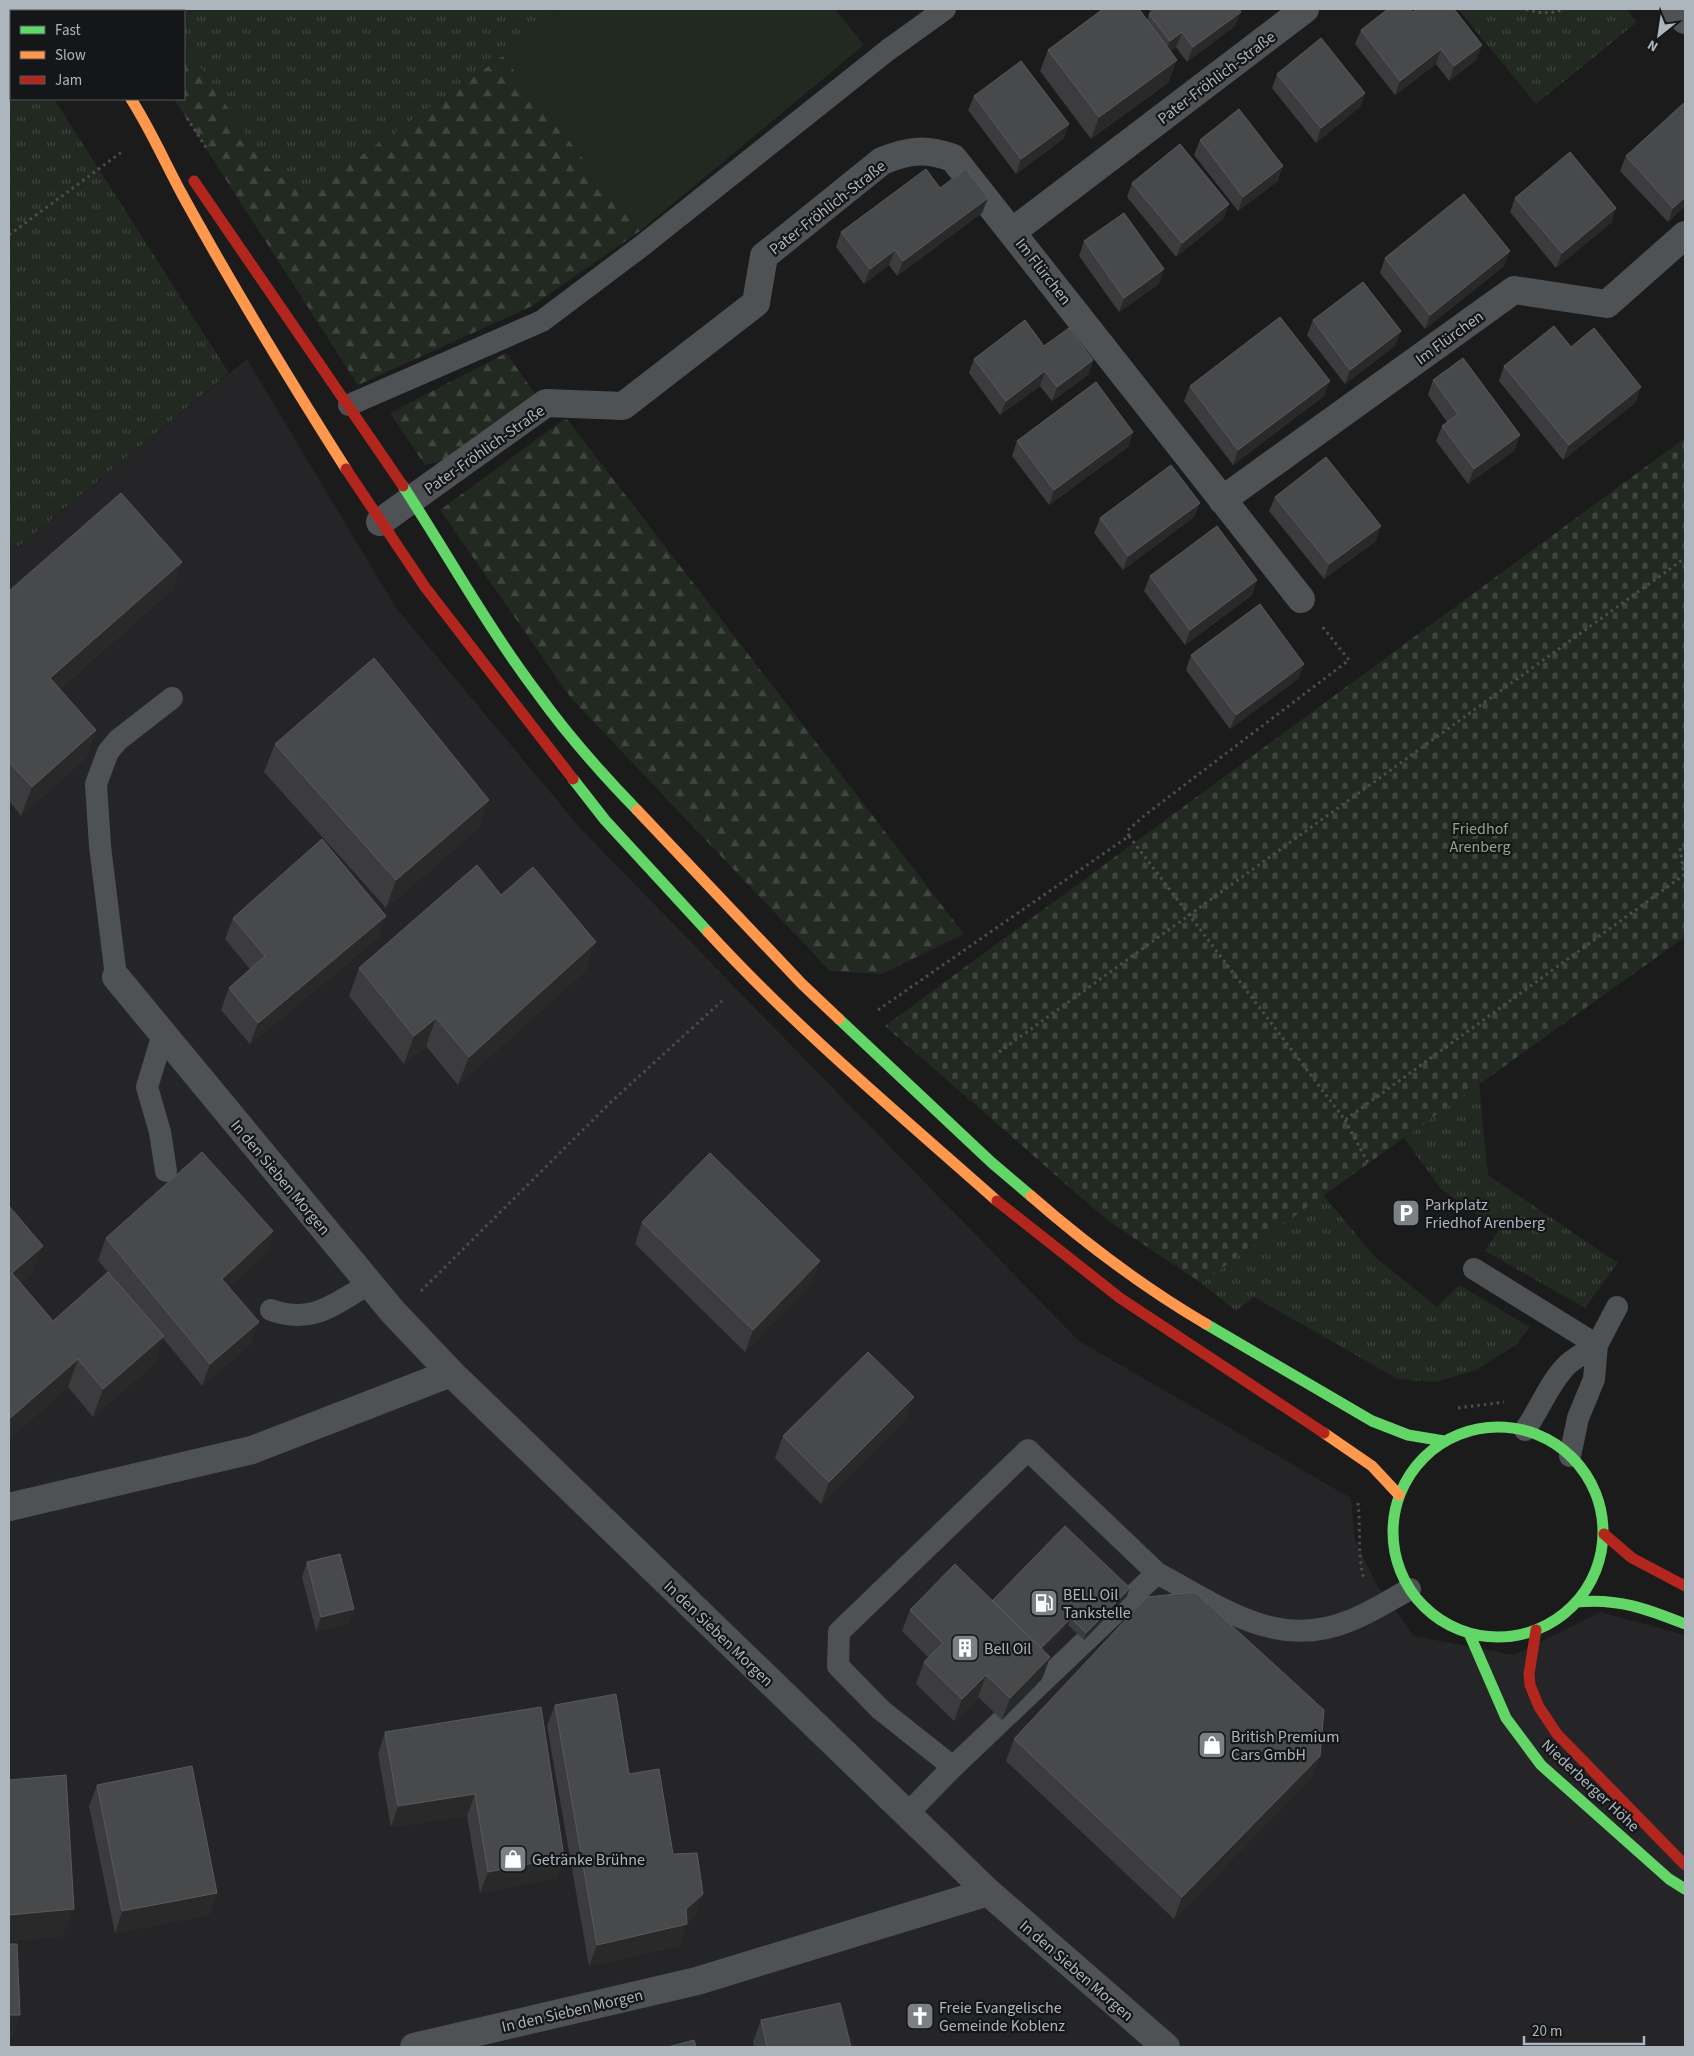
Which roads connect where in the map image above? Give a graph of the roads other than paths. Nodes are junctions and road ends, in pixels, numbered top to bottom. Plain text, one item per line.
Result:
1 (945, 9) edge
2 (1305, 9) edge
3 (1674, 9) edge
4 (1685, 20) edge
5 (132, 100) edge
6 (151, 130) junction
7 (1013, 231) junction
8 (1685, 235) edge
9 (349, 405) junction
10 (1222, 500) junction
11 (411, 501) junction
12 (380, 522) junction
13 (1301, 599) road end
14 (172, 698) dead end
15 (116, 977) joint
16 (163, 1034) junction
17 (166, 1171) dead end
18 (1474, 1269) dead end
19 (369, 1284) junction
20 (1618, 1307) dead end
21 (271, 1310) dead end
22 (1597, 1345) junction
23 (451, 1373) junction
24 (1525, 1430) junction
25 (1444, 1442) junction
26 (1570, 1456) junction
27 (1399, 1495) junction
28 (9, 1508) edge
29 (1604, 1534) junction
30 (1158, 1573) junction
31 (1685, 1586) edge
32 (1410, 1589) junction
33 (1577, 1602) junction
34 (1685, 1624) edge
35 (1536, 1630) junction
36 (1469, 1634) junction
37 (953, 1767) junction
38 (907, 1814) junction
39 (1685, 1866) edge
40 (1685, 1889) edge
41 (988, 1892) junction
42 (414, 2047) edge
43 (1166, 2047) edge

1 - 9 lane
2 - 7 street, Pater-Fröhlich-Straße
3 - 4 street
5 - 6 main road
6 - 9 main road
6 - 12 main road
7 - 10 street, Im Flürchen
7 - 11 street, Pater-Fröhlich-Straße
8 - 10 street, Im Flürchen
9 - 11 main road
10 - 13 street, Im Flürchen
11 - 12 street, Pater-Fröhlich-Straße
11 - 25 main road
12 - 27 main road
14 - 15 lane
15 - 16 street, In den Sieben Morgen
16 - 17 lane
16 - 19 street, In den Sieben Morgen
18 - 22 lane
19 - 21 lane
19 - 23 street, In den Sieben Morgen
20 - 22 lane
22 - 24 lane
22 - 26 lane
23 - 28 street
23 - 38 street, In den Sieben Morgen
24 - 25 main road
24 - 26 main road
25 - 27 main road
26 - 29 main road
27 - 32 main road
29 - 31 main road
29 - 33 main road
30 - 32 lane
30 - 37 lane
30 - 37 lane
32 - 36 main road
33 - 34 main road
33 - 35 main road
35 - 36 main road
35 - 39 main road, Niederberger Höhe
36 - 40 main road, Niederberger Höhe
37 - 38 lane
38 - 41 street, In den Sieben Morgen
41 - 42 street, In den Sieben Morgen
41 - 43 street, In den Sieben Morgen

